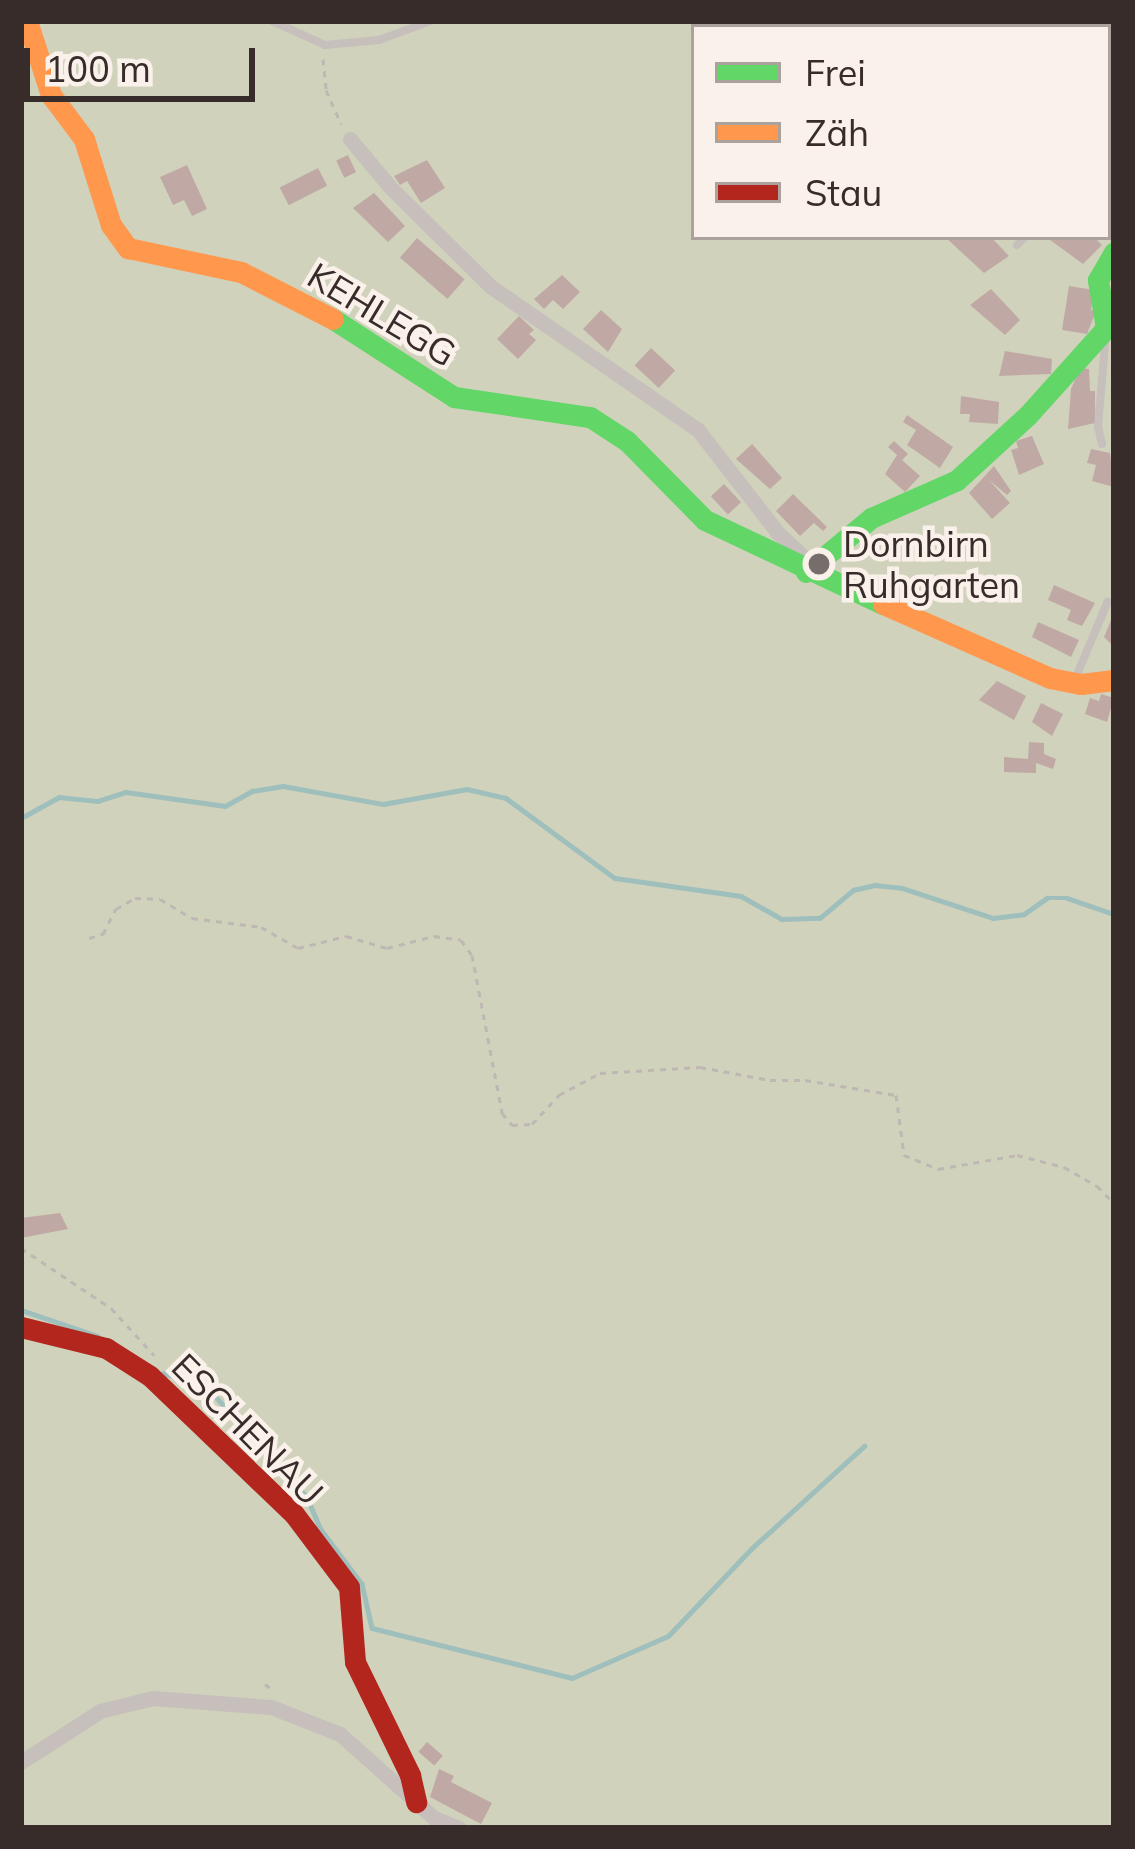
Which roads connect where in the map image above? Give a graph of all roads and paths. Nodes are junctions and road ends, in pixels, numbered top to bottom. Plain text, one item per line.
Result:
1 (27, 21) edge
2 (272, 21) edge
3 (430, 21) edge
4 (325, 45) junction
5 (350, 139) joint
6 (1114, 252) edge
7 (1110, 328) edge
8 (1102, 444) dead end
9 (808, 567) junction
10 (1108, 601) dead end
11 (1114, 680) edge
12 (1073, 683) junction
13 (89, 938) dead end
14 (1114, 1203) edge
15 (21, 1248) edge
16 (21, 1328) edge
17 (156, 1361) dead end
18 (21, 1762) edge
19 (416, 1802) junction
20 (459, 1828) edge

1 - 9 street, KEHLEGG
2 - 4 lane
3 - 4 lane
4 - 5 path
5 - 9 street, KEHLEGG
6 - 7 street
7 - 8 lane
7 - 9 street
9 - 12 street, KEHLEGG
10 - 12 lane
11 - 12 street, KEHLEGG
13 - 14 path
15 - 17 path
16 - 19 street, ESCHENAU
18 - 19 street
19 - 20 street

